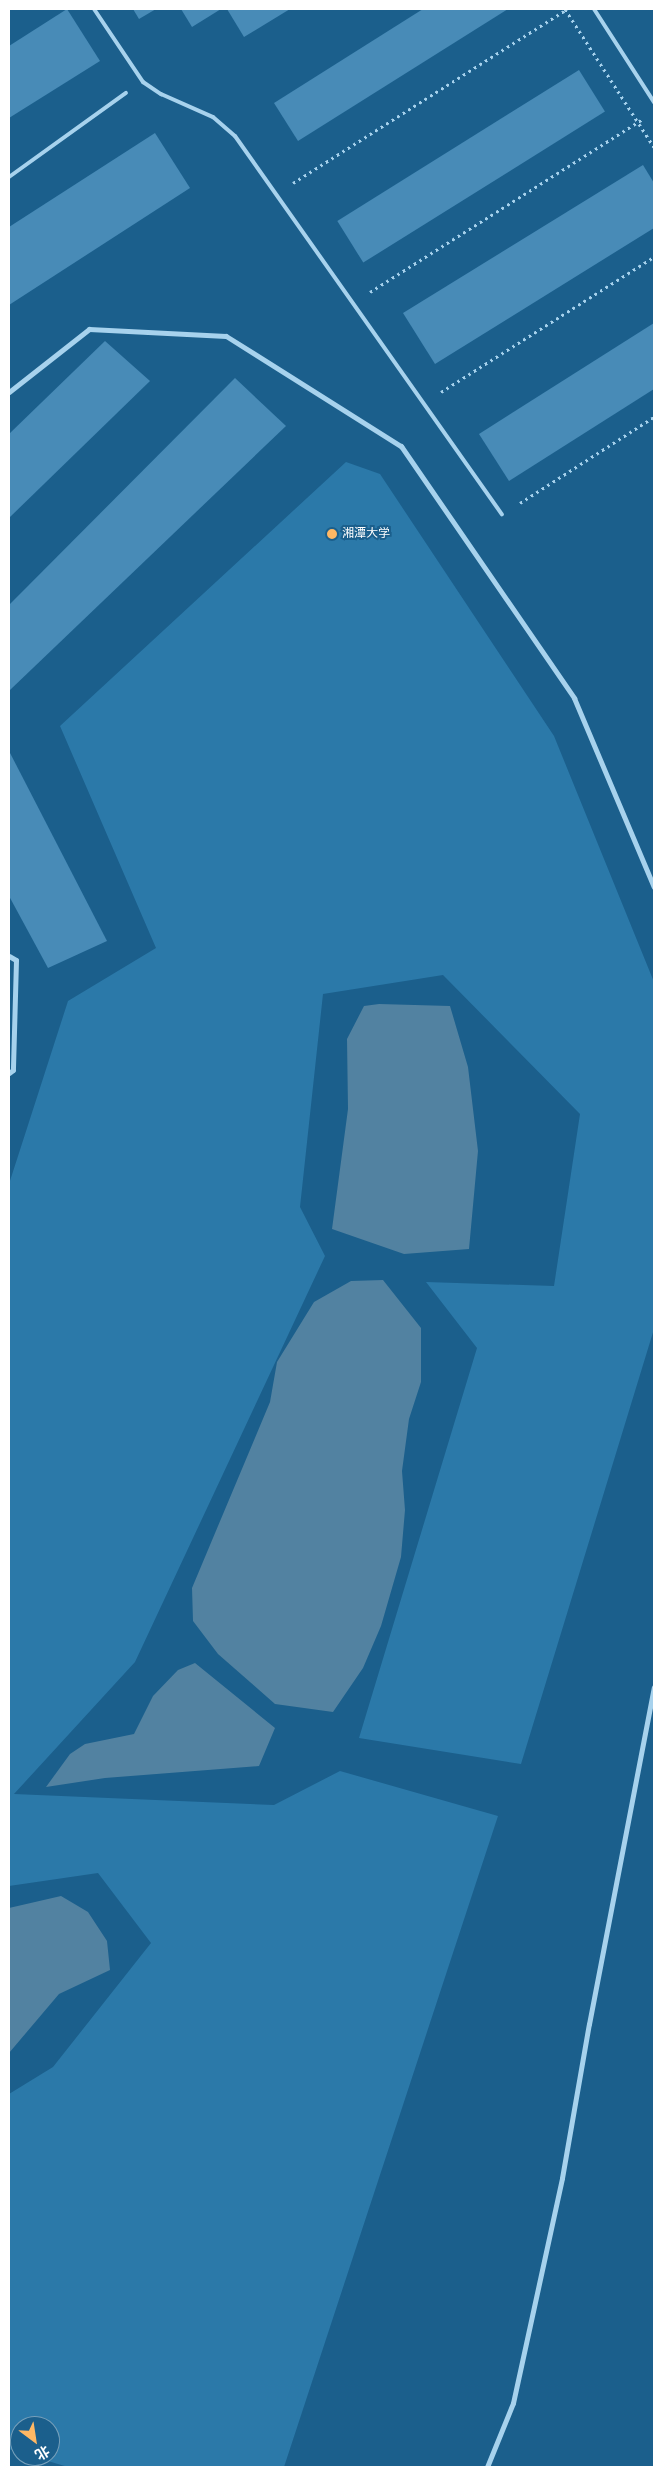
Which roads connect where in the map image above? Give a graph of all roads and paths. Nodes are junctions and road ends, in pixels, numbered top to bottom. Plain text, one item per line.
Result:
1 (94, 9) edge
2 (594, 9) edge
3 (566, 10) edge
4 (126, 93) dead end
5 (654, 102) edge
6 (638, 122) junction
7 (654, 147) edge
8 (9, 177) edge
9 (276, 194) junction
10 (654, 257) edge
11 (353, 303) junction
12 (9, 392) edge
13 (423, 403) junction
14 (654, 417) edge
15 (502, 514) joint
16 (654, 887) edge
17 (9, 956) edge
18 (9, 1073) edge
19 (654, 1687) edge
20 (487, 2467) edge

1 - 9 lane
2 - 5 lane
3 - 6 path
3 - 9 path
4 - 8 lane
6 - 7 path
6 - 11 path
9 - 11 lane
10 - 13 path
11 - 13 lane
12 - 16 street
13 - 15 lane
14 - 15 path
17 - 18 street
19 - 20 street

